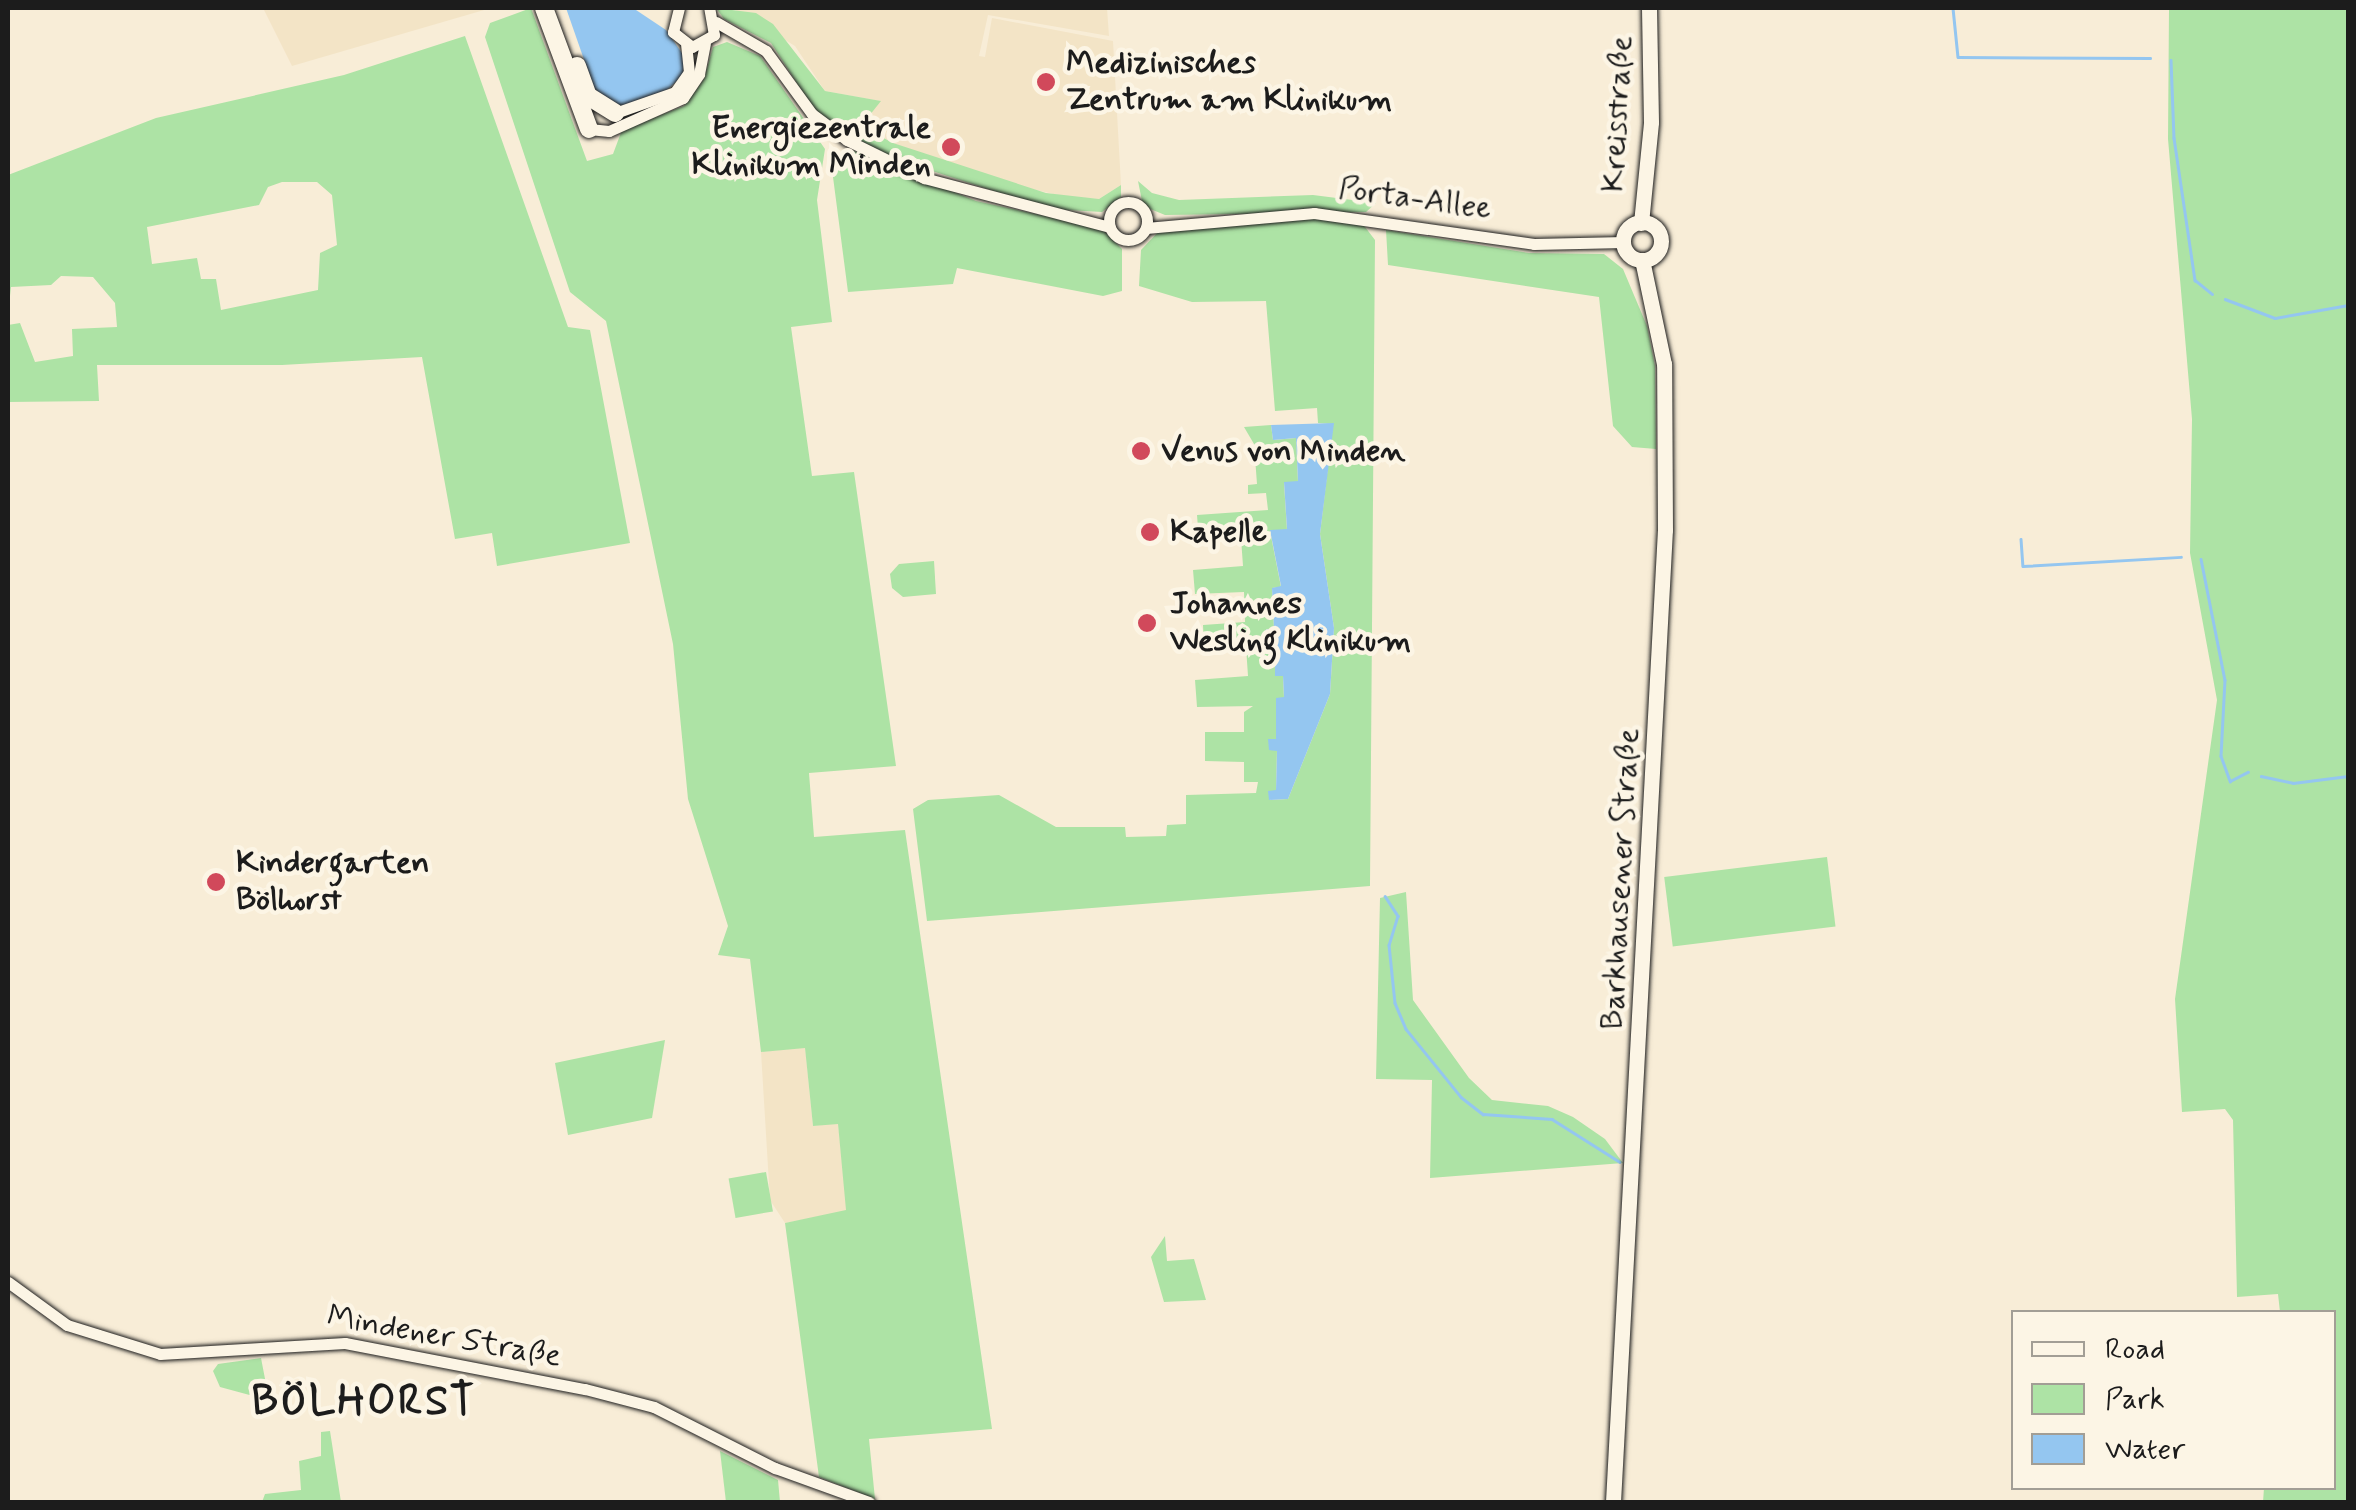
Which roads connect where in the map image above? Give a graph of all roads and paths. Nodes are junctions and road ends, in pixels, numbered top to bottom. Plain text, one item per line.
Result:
1 (544, 8) edge
2 (556, 8) edge
3 (679, 8) edge
4 (709, 8) edge
5 (1650, 8) edge
6 (712, 33) junction
7 (686, 45) junction
8 (614, 113) joint
9 (589, 129) joint
10 (1110, 221) junction
11 (1146, 222) junction
12 (1641, 223) junction
13 (1624, 242) junction
14 (1642, 260) junction
15 (8, 1282) edge
16 (869, 1502) edge
17 (1613, 1502) edge

1 - 9 highway
2 - 8 highway
3 - 7 street
4 - 6 street
5 - 12 main road, Kreisstraße
6 - 7 street
6 - 9 street
6 - 10 street
7 - 8 street
10 - 11 street
10 - 11 street
11 - 13 street, Porta-Allee
12 - 13 main road
12 - 14 main road
13 - 14 main road
14 - 17 main road, Barkhausener Straße
15 - 16 street, Mindener Straße

